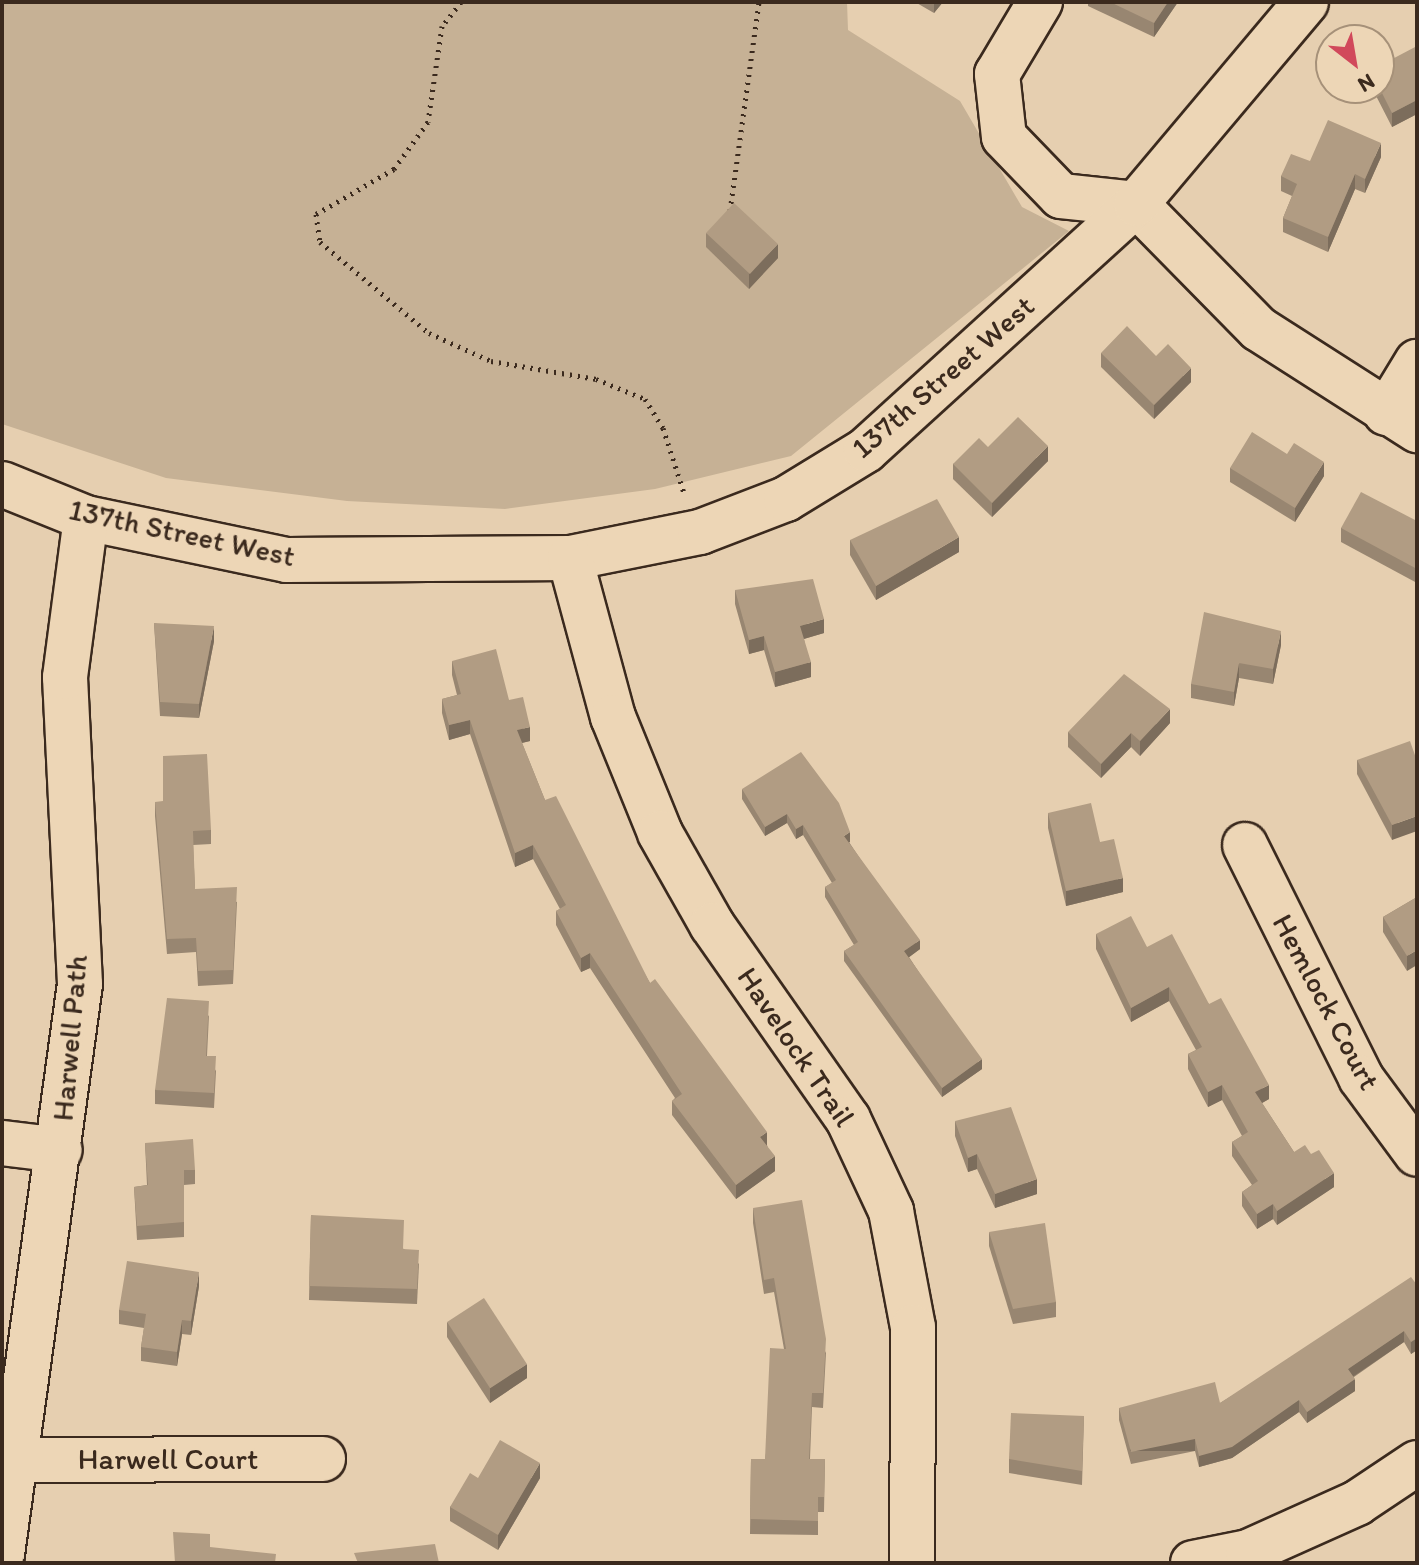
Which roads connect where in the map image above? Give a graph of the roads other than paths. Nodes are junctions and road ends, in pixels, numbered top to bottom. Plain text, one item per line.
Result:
1 (1040, 2) edge
2 (1306, 2) edge
3 (1136, 204) junction
4 (1417, 362) edge
5 (1402, 422) edge
6 (2, 484) edge
7 (86, 518) junction
8 (570, 558) junction
9 (1245, 845) dead end
10 (2, 1143) edge
11 (60, 1150) junction
12 (1417, 1154) edge
13 (323, 1459) dead end
14 (12, 1460) junction
15 (1417, 1463) edge
16 (2, 1554) edge
17 (912, 1563) edge
18 (1193, 1563) edge

1 - 3 street
2 - 3 street, 137th Street West
3 - 5 street
3 - 8 street, 137th Street West
4 - 5 street
6 - 7 street, 137th Street West
7 - 8 street, 137th Street West
7 - 11 street, Harwell Path
8 - 17 street, Havelock Trail
9 - 12 street, Hemlock Court
10 - 11 street
11 - 14 street, Harwell Path
13 - 14 street, Harwell Court
14 - 16 street, Harwell Path
15 - 18 street

